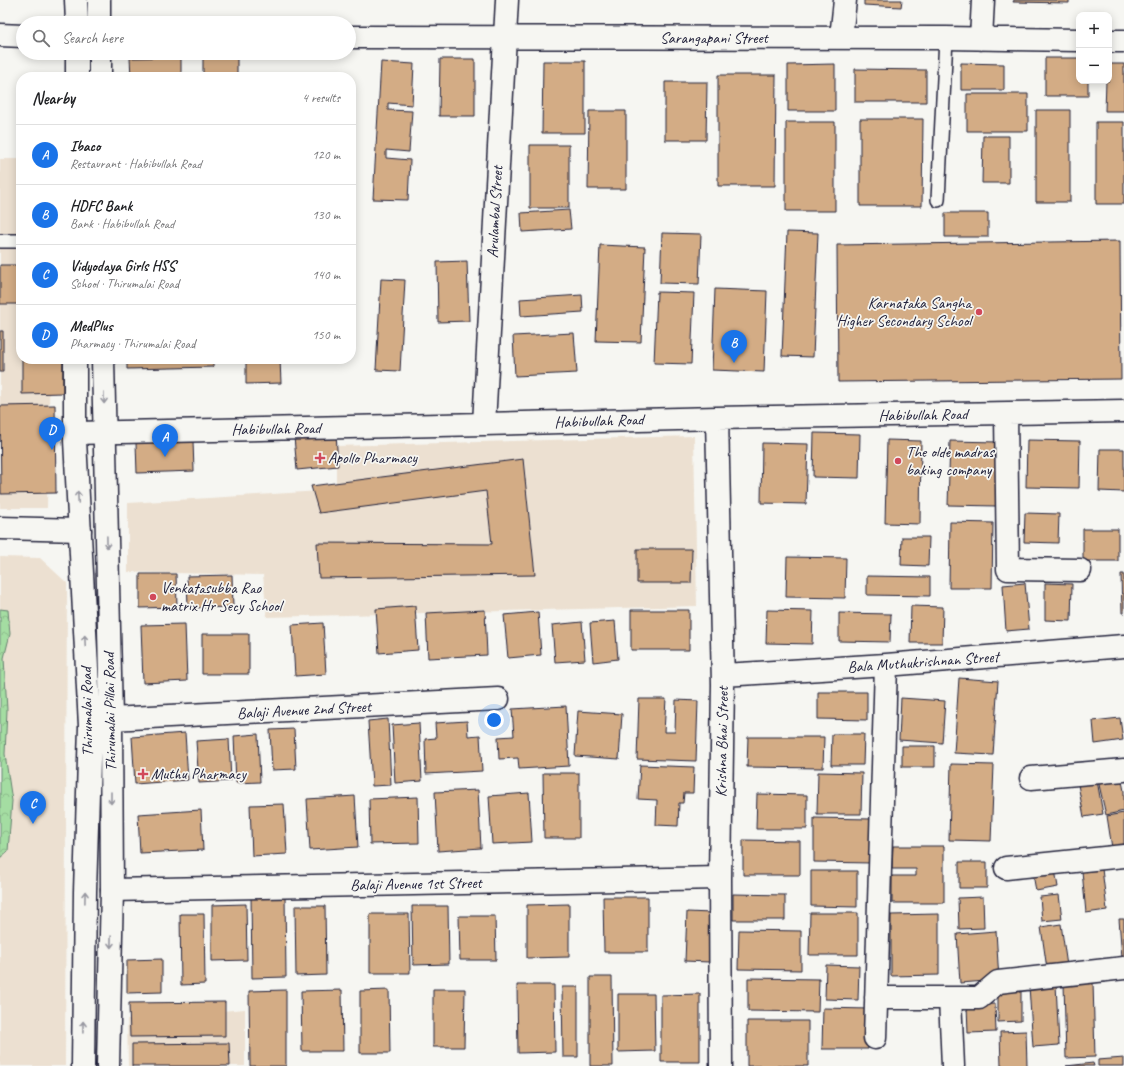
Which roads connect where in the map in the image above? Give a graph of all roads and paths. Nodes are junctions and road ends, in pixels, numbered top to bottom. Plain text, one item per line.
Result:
1 (76, 0) edge
2 (99, 0) edge
3 (507, 0) edge
4 (845, 0) edge
5 (983, 0) edge
6 (77, 16) edge
7 (99, 16) edge
8 (0, 35) edge
9 (16, 36) edge
10 (356, 37) edge
11 (504, 38) junction
12 (841, 38) junction
13 (946, 38) junction
14 (981, 39) junction
15 (1076, 40) edge
16 (1112, 40) edge
17 (1124, 41) edge
18 (77, 60) edge
19 (100, 60) edge
20 (77, 72) edge
21 (100, 72) edge
22 (938, 200) dead end
23 (0, 241) edge
24 (16, 241) edge
25 (75, 364) edge
26 (103, 364) edge
27 (1124, 410) edge
28 (1006, 414) junction
29 (718, 418) junction
30 (484, 424) junction
31 (75, 433) junction
32 (104, 433) junction
33 (0, 528) edge
34 (80, 530) junction
35 (1080, 570) dead end
36 (1124, 646) edge
37 (886, 665) junction
38 (723, 675) junction
39 (498, 699) dead end
40 (111, 719) junction
41 (1124, 770) edge
42 (1031, 778) dead end
43 (1124, 856) edge
44 (1006, 868) dead end
45 (720, 878) junction
46 (112, 890) junction
47 (1124, 968) edge
48 (876, 998) junction
49 (950, 998) junction
50 (874, 1038) dead end
51 (83, 1066) edge
52 (108, 1066) edge
53 (721, 1066) edge
54 (953, 1066) edge

1 - 6 street
2 - 7 street
3 - 11 street, Arulambal Street
4 - 12 street
5 - 14 street
8 - 9 street
10 - 11 street, Sarangapani Street
11 - 12 street, Sarangapani Street
11 - 30 street, Arulambal Street
12 - 13 street, Sarangapani Street
13 - 14 street, Sarangapani Street
13 - 22 lane
14 - 15 street, Sarangapani Street
16 - 17 street
18 - 20 street
19 - 21 street
23 - 24 lane
25 - 31 street, Thirumalai Road
26 -> 32 street, Thirumalai Pillai Road
27 - 28 street, Habibullah Road
28 - 29 street, Habibullah Road
28 - 35 street
29 - 30 street, Habibullah Road
29 - 38 street, Krishna Bhai Street
30 - 32 street, Habibullah Road
31 - 32 street, Habibullah Road
34 -> 31 street, Thirumalai Road
32 -> 40 street, Thirumalai Pillai Road
33 - 34 street
51 -> 34 street, Thirumalai Road
36 - 37 street, Bala Muthukrishnan Street
37 - 38 street, Bala Muthukrishnan Street
37 - 48 street
38 - 45 street, Krishna Bhai Street
39 - 40 street, Balaji Avenue 2nd Street
40 -> 46 street, Thirumalai Pillai Road
41 - 42 street
43 - 44 street
45 - 46 street, Balaji Avenue 1st Street
45 - 53 street, Krishna Bhai Street
46 -> 52 street, Thirumalai Pillai Road
47 - 49 street
48 - 49 street
48 - 50 street
49 - 54 street

